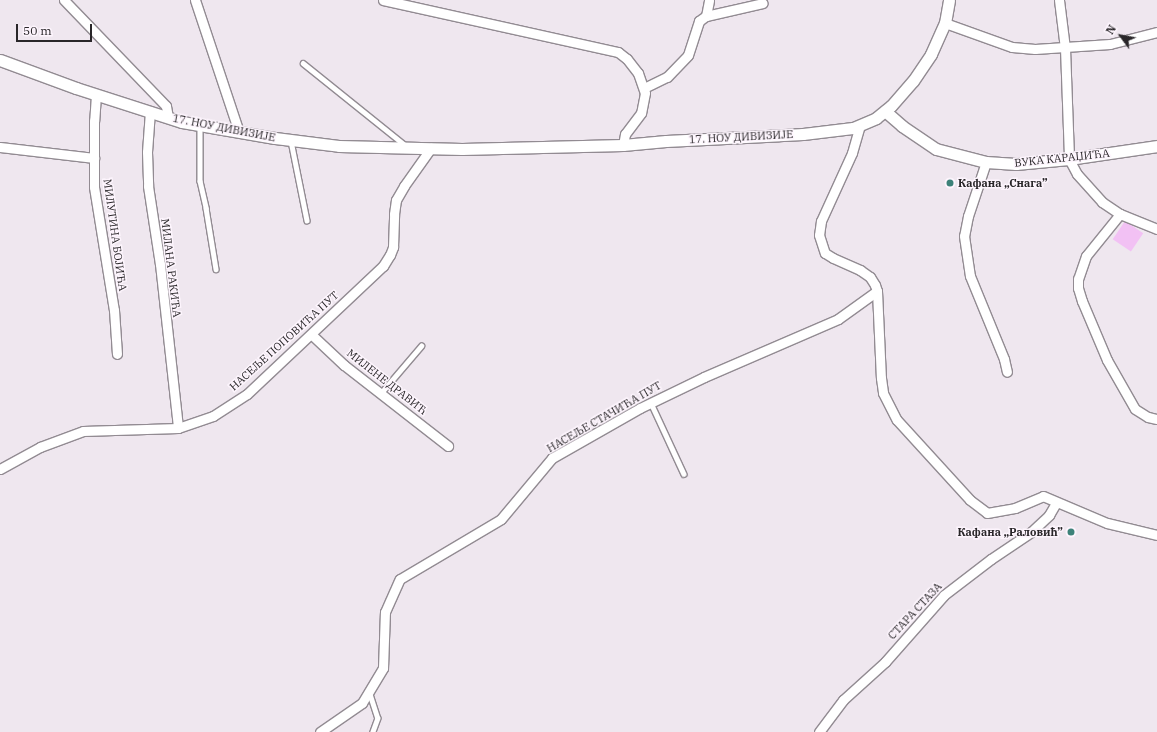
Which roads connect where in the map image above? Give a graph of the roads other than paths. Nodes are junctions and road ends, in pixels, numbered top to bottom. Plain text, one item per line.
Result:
1 (64, 0) edge
2 (195, 0) edge
3 (383, 0) edge
4 (709, 0) edge
5 (949, 0) edge
6 (1059, 0) edge
7 (763, 3) dead end
8 (706, 16) junction
9 (945, 23) junction
10 (1157, 32) edge
11 (1065, 48) junction
12 (0, 60) edge
13 (303, 63) dead end
14 (644, 88) junction
15 (96, 95) junction
16 (150, 111) junction
17 (885, 111) junction
18 (168, 117) junction
19 (200, 125) junction
20 (860, 125) junction
21 (239, 132) junction
22 (291, 141) junction
23 (623, 145) junction
24 (1157, 146) edge
25 (0, 147) edge
26 (431, 148) junction
27 (410, 149) junction
28 (94, 158) junction
29 (1069, 159) junction
30 (986, 162) junction
31 (1120, 214) junction
32 (307, 220) dead end
33 (1157, 229) edge
34 (216, 269) dead end
35 (877, 291) junction
36 (312, 335) junction
37 (421, 346) dead end
38 (117, 354) dead end
39 (1007, 372) dead end
40 (381, 393) junction
41 (651, 403) junction
42 (1157, 419) edge
43 (178, 428) junction
44 (448, 446) dead end
45 (0, 469) edge
46 (684, 474) dead end
47 (1056, 502) junction
48 (1157, 535) edge
49 (369, 691) junction
50 (320, 732) edge
51 (373, 732) edge
52 (819, 732) edge

1 - 18 street
2 - 21 street
3 - 14 street
4 - 8 street
5 - 9 street, 17. НОУ ДИВИЗИЈЕ
6 - 11 street
7 - 8 street
8 - 14 street
9 - 11 street
9 - 17 street, 17. НОУ ДИВИЗИЈЕ
10 - 11 street
11 - 29 street
12 - 15 street, 17. НОУ ДИВИЗИЈЕ
13 - 27 lane
14 - 23 street
15 - 16 street, 17. НОУ ДИВИЗИЈЕ
15 - 28 street, МИЛУТИНА БОЈИЋА
16 - 18 street, 17. НОУ ДИВИЗИЈЕ
16 - 43 street, МИЛАНА РАКИЋА
17 - 20 street, 17. НОУ ДИВИЗИЈЕ
17 - 30 street, ВУКА КАРАЏИЋА
18 - 19 street, 17. НОУ ДИВИЗИЈЕ
19 - 21 street, 17. НОУ ДИВИЗИЈЕ
19 - 34 lane
20 - 23 street, 17. НОУ ДИВИЗИЈЕ
20 - 35 street
21 - 22 street, 17. НОУ ДИВИЗИЈЕ
22 - 27 street, 17. НОУ ДИВИЗИЈЕ
22 - 32 lane
23 - 26 street, 17. НОУ ДИВИЗИЈЕ
24 - 29 street, ВУКА КАРАЏИЋА
25 - 28 street
26 - 27 street, 17. НОУ ДИВИЗИЈЕ
26 - 36 street, НАСЕЉЕ ПОПОВИЋА ПУТ
28 - 38 street, МИЛУТИНА БОЈИЋА
29 - 30 street, ВУКА КАРАЏИЋА
29 - 31 street
30 - 39 street
31 - 33 street
31 - 42 street
35 - 41 street, НАСЕЉЕ СТАЧИЋА ПУТ
35 - 47 street
36 - 40 street, МИЛЕНЕ ДРАВИЋ
36 - 43 street, НАСЕЉЕ ПОПОВИЋА ПУТ
37 - 40 lane
40 - 44 street, МИЛЕНЕ ДРАВИЋ
41 - 46 lane
41 - 49 street, НАСЕЉЕ СТАЧИЋА ПУТ
43 - 45 street, НАСЕЉЕ ПОПОВИЋА ПУТ
47 - 48 street
47 - 52 street, СТАРА СТАЗА
49 - 50 street, НАСЕЉЕ СТАЧИЋА ПУТ
49 - 51 lane

